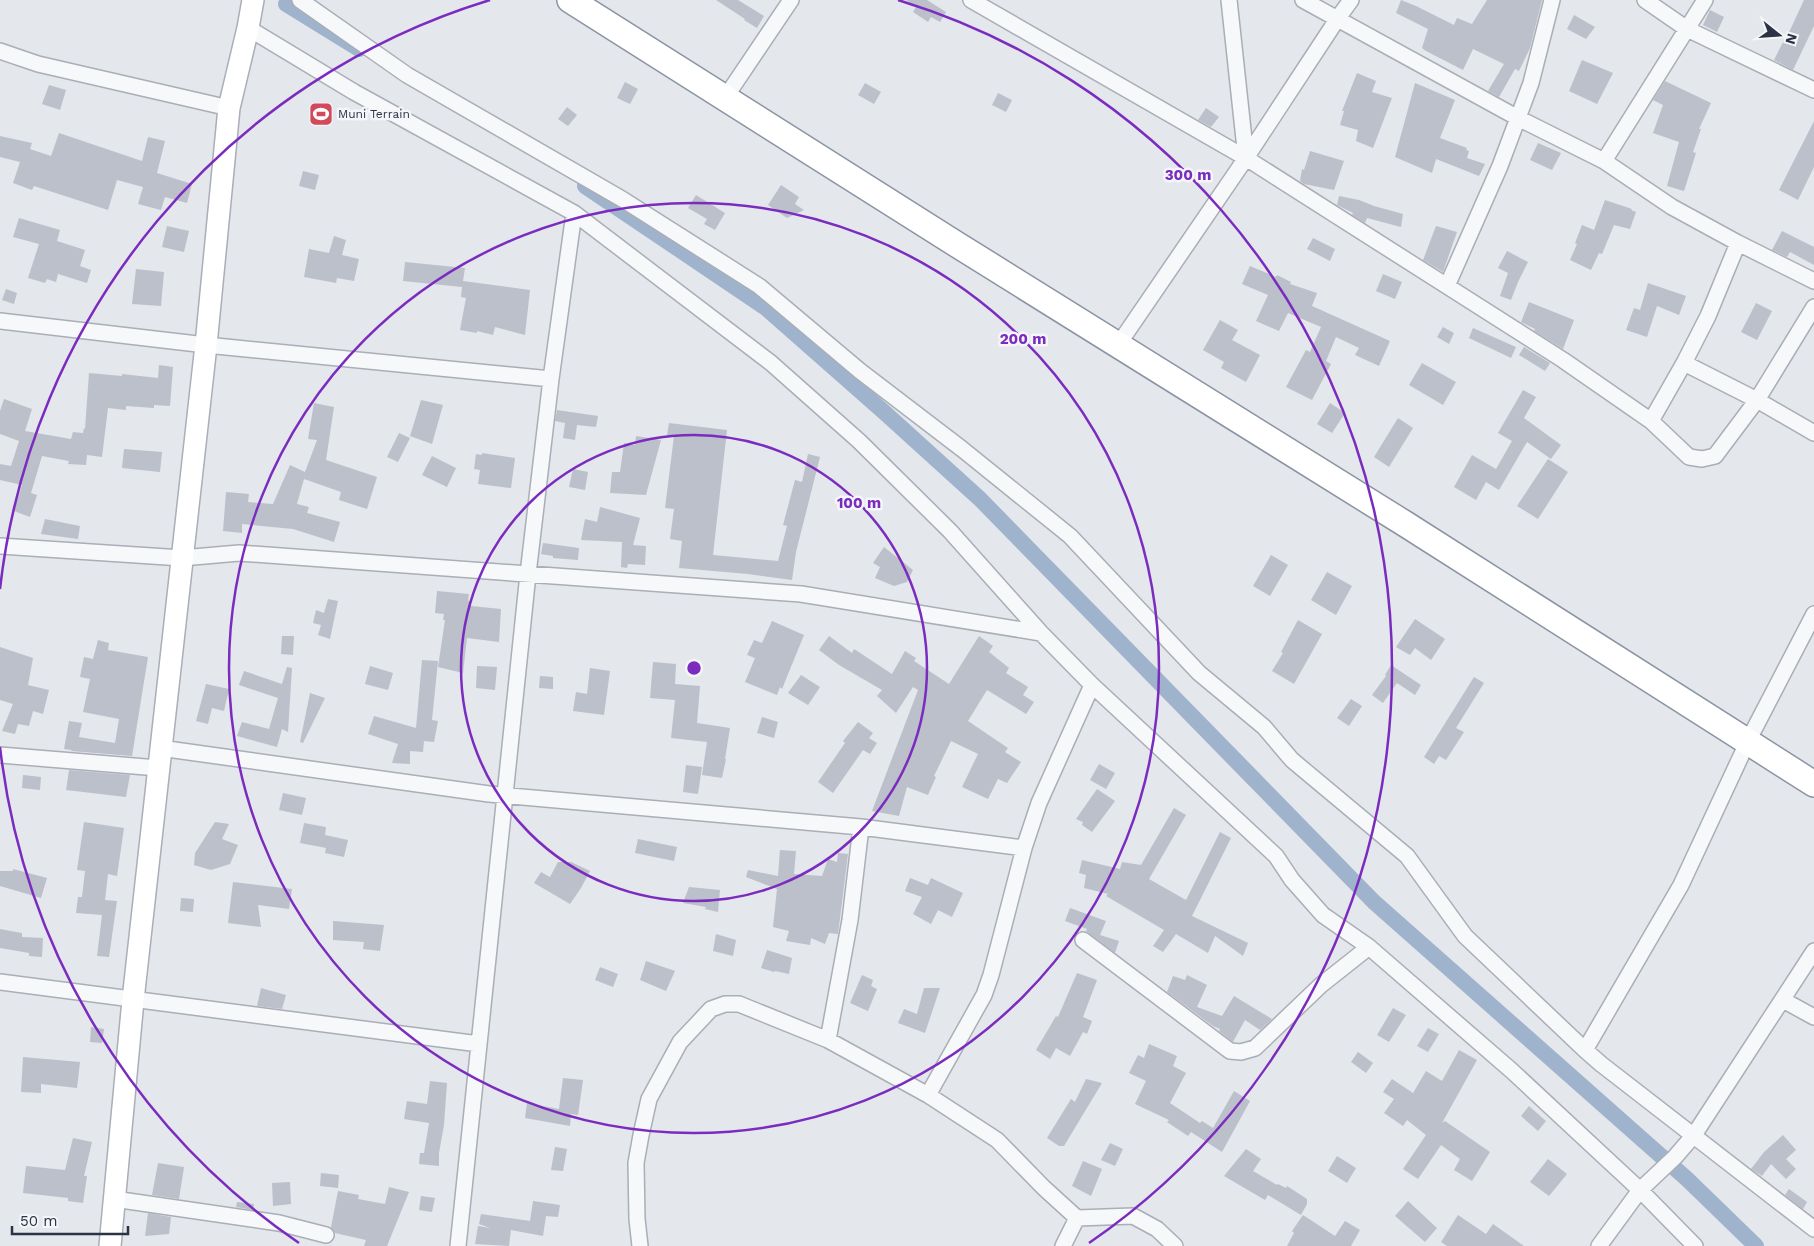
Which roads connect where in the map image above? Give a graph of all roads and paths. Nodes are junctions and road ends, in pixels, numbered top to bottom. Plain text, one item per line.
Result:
1 (253, 0) edge
2 (300, 0) edge
3 (570, 0) edge
4 (791, 0) edge
5 (971, 0) edge
6 (1229, 0) edge
7 (1304, 0) edge
8 (1351, 0) edge
9 (1552, 0) edge
10 (1645, 0) edge
11 (1705, 0) edge
12 (1338, 18) junction
13 (248, 28) junction
14 (1687, 29) junction
15 (0, 51) edge
16 (1813, 87) edge
17 (725, 98) junction
18 (228, 108) junction
19 (1518, 118) junction
20 (1246, 158) junction
21 (1604, 161) junction
22 (574, 213) junction
23 (1738, 243) junction
24 (1814, 281) edge
25 (1447, 286) junction
26 (1814, 307) edge
27 (0, 321) edge
28 (206, 344) junction
29 (1118, 345) junction
30 (1684, 363) junction
31 (551, 379) junction
32 (1757, 400) junction
33 (1651, 421) junction
34 (1814, 433) edge
35 (0, 546) edge
36 (182, 558) junction
37 (528, 574) junction
38 (1814, 614) edge
39 (1041, 632) junction
40 (1092, 684) junction
41 (1748, 741) junction
42 (0, 755) edge
43 (159, 758) junction
44 (1814, 784) edge
45 (505, 796) junction
46 (861, 827) junction
47 (1024, 848) junction
48 (1083, 940) dead end
49 (1369, 947) junction
50 (1814, 951) edge
51 (0, 982) edge
52 (133, 1000) junction
53 (1783, 1000) junction
54 (1814, 1017) edge
55 (828, 1040) junction
56 (479, 1044) junction
57 (1585, 1050) junction
58 (928, 1095) junction
59 (1694, 1135) junction
60 (1642, 1188) junction
61 (114, 1199) junction
62 (1077, 1218) junction
63 (1814, 1229) edge
64 (326, 1235) dead end
65 (110, 1246) edge
66 (458, 1246) edge
67 (640, 1246) edge
68 (1063, 1246) edge
69 (1176, 1246) edge
70 (1599, 1246) edge
71 (1695, 1246) edge

1 - 13 main road
2 - 57 street
3 - 17 highway
4 - 17 street
5 - 20 street
6 - 20 street
7 - 12 street
8 - 12 street
9 - 19 street
10 - 14 street
11 - 14 street
12 - 19 street
12 - 20 street
13 - 18 main road
13 - 22 street
14 - 16 street
14 - 21 street
15 - 18 street
17 - 29 highway
18 - 28 main road
19 - 21 street
19 - 25 street
20 - 25 street
20 - 29 street
21 - 23 street
22 - 31 street
22 - 39 street
23 - 24 street
23 - 30 street
25 - 33 street
26 - 32 street
27 - 28 street
28 - 31 street
28 - 36 main road
29 - 41 highway
30 - 32 street
30 - 33 street
31 - 37 street
32 - 33 street
32 - 34 street
35 - 36 street
36 - 37 street
36 - 43 main road
37 - 39 street
37 - 45 street
38 - 41 street
39 - 40 street
40 - 47 street
40 - 49 street
41 - 44 highway
41 - 57 street
42 - 43 street
43 - 45 street
43 - 52 main road
45 - 46 street
45 - 56 street
46 - 47 street
46 - 55 street
47 - 58 street
48 - 49 street
49 - 60 street
50 - 53 street
51 - 52 street
52 - 56 street
52 - 61 main road
53 - 54 street
53 - 59 street
55 - 58 street
55 - 67 street
56 - 66 street
57 - 59 street
58 - 62 street
59 - 60 street
59 - 63 street
60 - 70 street
60 - 71 street
61 - 64 street
61 - 65 main road
62 - 68 street
62 - 69 street

